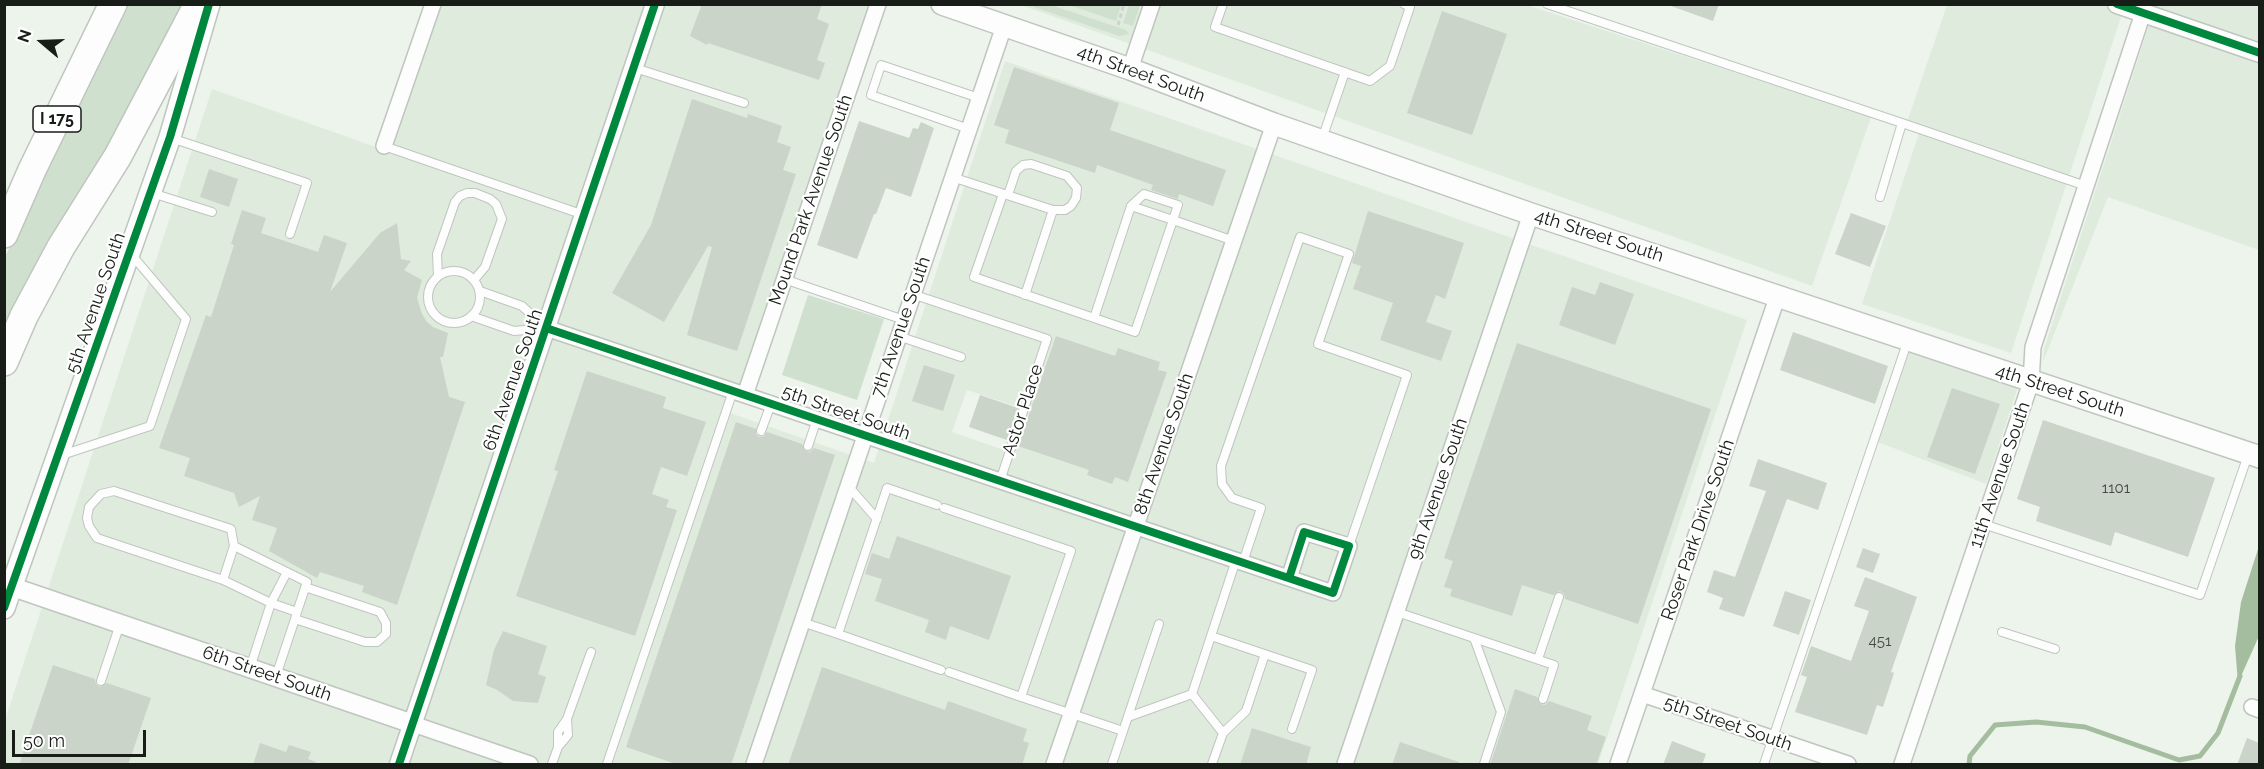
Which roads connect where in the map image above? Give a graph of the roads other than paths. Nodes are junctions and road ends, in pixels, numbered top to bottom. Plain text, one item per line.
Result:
1 (113, 4) edge
2 (198, 4) edge
3 (209, 4) edge
4 (433, 4) edge
5 (655, 4) edge
6 (878, 4) edge
7 (942, 4) edge
8 (1152, 4) edge
9 (1223, 4) edge
10 (1404, 4) edge
11 (1547, 4) edge
12 (2117, 4) edge
13 (2143, 13) junction
14 (1004, 26) junction
15 (2259, 53) edge
16 (634, 67) junction
17 (1130, 69) junction
18 (1346, 72) junction
19 (979, 98) junction
20 (744, 103) dead end
21 (1902, 123) junction
22 (1274, 124) junction
23 (969, 129) junction
24 (170, 137) junction
25 (1322, 141) junction
26 (384, 146) joint
27 (952, 177) junction
28 (2086, 186) junction
29 (151, 192) junction
30 (1005, 195) junction
31 (1880, 197) dead end
32 (1131, 206) junction
33 (1053, 210) junction
34 (212, 212) dead end
35 (1531, 214) junction
36 (584, 215) junction
37 (1173, 220) junction
38 (4, 234) edge
39 (290, 234) dead end
40 (1234, 241) junction
41 (130, 252) junction
42 (438, 276) junction
43 (784, 279) junction
44 (474, 280) junction
45 (480, 291) junction
46 (912, 294) junction
47 (1025, 295) junction
48 (1778, 295) junction
49 (471, 316) junction
50 (1094, 318) junction
51 (904, 320) junction
52 (546, 328) junction
53 (898, 336) junction
54 (1908, 340) junction
55 (960, 357) dead end
56 (4, 362) edge
57 (2031, 382) junction
58 (739, 393) junction
59 (771, 404) junction
60 (817, 419) junction
61 (762, 431) dead end
62 (864, 435) junction
63 (808, 446) dead end
64 (2254, 455) edge
65 (59, 456) junction
66 (1000, 480) junction
67 (847, 485) junction
68 (877, 519) junction
69 (1983, 524) junction
70 (1136, 526) junction
71 (234, 546) junction
72 (1349, 546) junction
73 (1240, 561) junction
74 (287, 572) junction
75 (1289, 578) junction
76 (223, 580) junction
77 (8, 585) edge
78 (305, 587) junction
79 (1559, 597) dead end
80 (271, 603) junction
81 (4, 608) edge
82 (1397, 612) junction
83 (296, 615) junction
84 (801, 622) junction
85 (120, 624) junction
86 (1159, 624) dead end
87 (2002, 632) dead end
88 (837, 634) junction
89 (1211, 636) junction
90 (1474, 638) junction
91 (2055, 649) dead end
92 (591, 652) dead end
93 (1265, 654) junction
94 (1538, 659) junction
95 (250, 668) junction
96 (275, 677) junction
97 (101, 681) dead end
98 (1192, 694) junction
99 (1642, 694) junction
100 (1021, 697) junction
101 (1543, 699) dead end
102 (1071, 714) junction
103 (1128, 717) junction
104 (413, 724) junction
105 (1292, 729) dead end
106 (1123, 731) junction
107 (1223, 733) junction
108 (1772, 739) junction
109 (399, 765) edge
110 (530, 765) edge
111 (552, 765) edge
112 (607, 765) edge
113 (754, 765) edge
114 (1054, 765) edge
115 (1112, 765) edge
116 (1212, 765) edge
117 (1345, 765) edge
118 (1484, 765) edge
119 (1618, 765) edge
120 (1764, 765) edge
121 (1848, 765) edge
122 (1902, 765) edge

1 - 38 highway, I 175
2 - 56 highway
3 - 24 main road, 5th Avenue South
4 - 26 street
5 - 16 street, 6th Avenue South
6 - 43 street, Mound Park Avenue South
7 - 14 main road, 4th Street South
8 - 17 street
9 - 18 lane
10 - 18 lane
11 - 21 lane
12 - 13 street
13 - 15 street
13 - 28 street, 11th Avenue South
14 - 17 main road, 4th Street South
14 - 19 street, 7th Avenue South
16 - 20 lane
16 - 36 street, 6th Avenue South
17 - 22 main road, 4th Street South
18 - 25 lane
19 - 23 street, 7th Avenue South
19 - 23 lane
21 - 28 lane
21 - 31 lane
22 - 25 main road, 4th Street South
22 - 40 street, 8th Avenue South
23 - 27 street, 7th Avenue South
24 - 29 main road, 5th Avenue South
24 - 39 lane
25 - 35 main road, 4th Street South
26 - 36 lane
27 - 30 lane
27 - 46 street, 7th Avenue South
28 - 57 street, 11th Avenue South
29 - 34 lane
29 - 41 main road, 5th Avenue South
30 - 33 lane
30 - 33 lane
30 - 47 lane
32 - 37 lane
32 - 37 lane
32 - 50 lane
33 - 47 lane
35 - 48 main road, 4th Street South
35 - 82 street, 9th Avenue South
36 - 52 street, 6th Avenue South
37 - 40 lane
37 - 50 lane
40 - 70 street, 8th Avenue South
41 - 65 main road, 5th Avenue South
41 - 65 lane
42 - 44 lane
42 - 44 lane
42 - 49 lane
43 - 51 lane
43 - 58 street, Mound Park Avenue South
44 - 45 lane
45 - 49 lane
45 - 52 lane
46 - 51 street, 7th Avenue South
46 - 66 lane, Astor Place
47 - 50 lane
48 - 54 main road, 4th Street South
48 - 99 street, Roser Park Drive South
49 - 52 lane
51 - 53 street, 7th Avenue South
52 - 58 street, 5th Street South
52 - 104 street, 6th Avenue South
53 - 55 lane
53 - 62 street, 7th Avenue South
54 - 57 main road, 4th Street South
54 - 108 lane
57 - 64 main road, 4th Street South
57 - 69 street, 11th Avenue South
58 - 59 street, 5th Street South
58 - 112 lane
59 - 60 street, 5th Street South
59 - 61 lane
60 - 62 street, 5th Street South
60 - 63 lane
62 - 66 street, 5th Street South
62 - 67 street, 7th Avenue South
64 - 69 lane
65 - 77 main road, 5th Avenue South
66 - 70 street, 5th Street South
67 - 68 lane
67 - 84 street, 7th Avenue South
68 - 88 lane
68 - 100 lane
69 - 122 street, 11th Avenue South
70 - 73 street, 5th Street South
70 - 102 street, 8th Avenue South
71 - 74 lane
71 - 76 lane
71 - 76 lane
72 - 73 lane
72 - 75 street
72 - 75 street, 5th Street South
73 - 75 street, 5th Street South
73 - 89 lane
74 - 78 lane
74 - 80 lane
76 - 80 lane
77 - 81 main road, 5th Avenue South
77 - 85 street, 6th Street South
78 - 83 lane
78 - 83 lane
79 - 94 lane
80 - 83 lane
80 - 95 lane
82 - 90 lane
82 - 117 street, 9th Avenue South
83 - 96 lane
84 - 88 lane
84 - 113 street, 7th Avenue South
85 - 95 street, 6th Street South
85 - 97 lane
86 - 103 lane
87 - 91 lane
88 - 100 lane
89 - 93 lane
89 - 98 lane
90 - 94 lane
90 - 118 lane
92 - 111 lane
93 - 105 lane
93 - 107 lane
94 - 101 lane
95 - 96 street, 6th Street South
96 - 104 street, 6th Street South
98 - 103 lane
98 - 107 lane
99 - 108 street, 5th Street South
99 - 119 street, Roser Park Drive South
100 - 102 lane
102 - 106 lane
102 - 114 street, 8th Avenue South
103 - 106 lane
104 - 109 street, 6th Avenue South
104 - 110 street, 6th Street South
106 - 115 lane
107 - 116 lane
108 - 120 lane
108 - 121 street, 5th Street South

